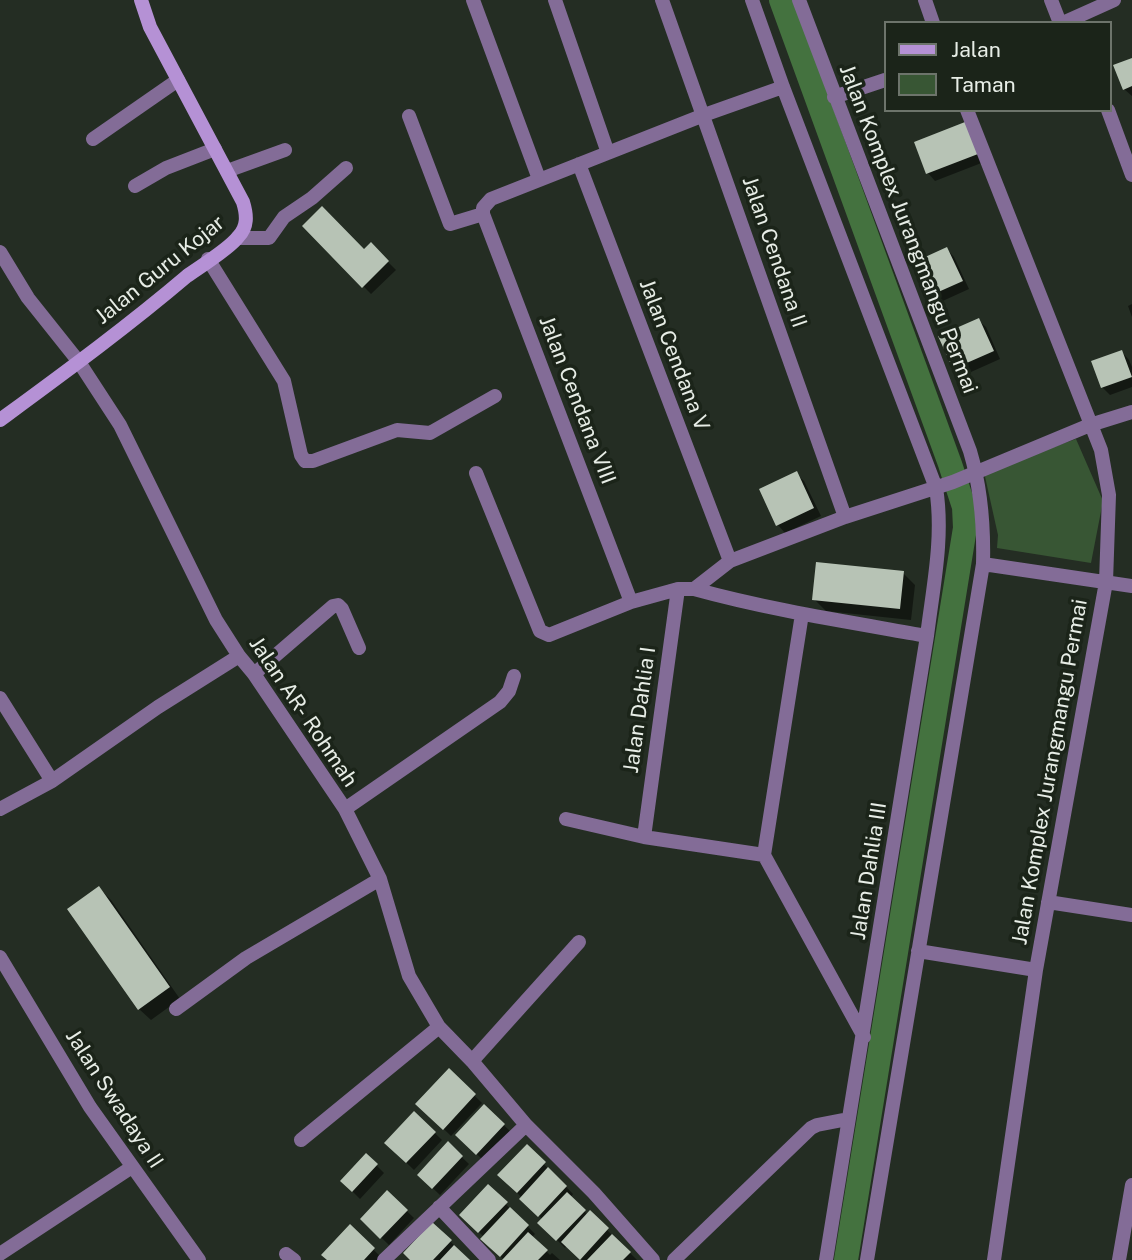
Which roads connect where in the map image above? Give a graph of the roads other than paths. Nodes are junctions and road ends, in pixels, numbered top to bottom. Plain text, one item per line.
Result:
1 (141, 0) edge
2 (473, 0) edge
3 (555, 0) edge
4 (662, 0) edge
5 (752, 0) edge
6 (799, 0) edge
7 (925, 0) edge
8 (1051, 0) edge
9 (1114, 0) edge
10 (932, 21) edge
11 (1061, 21) edge
12 (1067, 21) edge
13 (178, 80) junction
14 (884, 80) edge
15 (783, 87) junction
16 (834, 97) junction
17 (968, 112) edge
18 (1109, 112) edge
19 (409, 116) dead end
20 (704, 116) junction
21 (93, 139) dead end
22 (215, 149) junction
23 (285, 149) dead end
24 (608, 153) junction
25 (579, 164) junction
26 (346, 168) dead end
27 (227, 171) junction
28 (1132, 175) edge
29 (539, 179) junction
30 (135, 186) dead end
31 (483, 214) junction
32 (238, 238) junction
33 (0, 252) edge
34 (208, 259) junction
35 (79, 362) junction
36 (495, 397) dead end
37 (1132, 412) edge
38 (0, 420) edge
39 (1090, 425) junction
40 (476, 473) dead end
41 (973, 474) junction
42 (936, 488) junction
43 (845, 517) junction
44 (730, 561) junction
45 (983, 564) junction
46 (1106, 582) junction
47 (1132, 586) edge
48 (678, 589) junction
49 (694, 589) junction
50 (631, 602) junction
51 (802, 614) junction
52 (927, 636) junction
53 (359, 648) dead end
54 (239, 656) junction
55 (254, 674) junction
56 (514, 676) dead end
57 (0, 698) edge
58 (52, 781) junction
59 (0, 809) edge
60 (345, 809) junction
61 (566, 820) dead end
62 (644, 838) junction
63 (764, 855) junction
64 (380, 879) junction
65 (1048, 902) junction
66 (1132, 915) edge
67 (579, 942) dead end
68 (918, 951) junction
69 (0, 957) edge
70 (1036, 970) junction
71 (176, 1009) dead end
72 (439, 1027) junction
73 (864, 1037) junction
74 (472, 1061) junction
75 (848, 1119) junction
76 (526, 1125) junction
77 (301, 1140) dead end
78 (132, 1167) junction
79 (1132, 1185) edge
80 (439, 1207) junction
81 (0, 1254) edge
82 (199, 1260) edge
83 (384, 1260) edge
84 (489, 1260) edge
85 (653, 1260) edge
86 (674, 1260) edge
87 (826, 1260) edge
88 (867, 1260) edge
89 (995, 1260) edge
90 (1119, 1260) edge

1 - 13 street, Jalan Guru Kojar
2 - 29 street
3 - 24 street
4 - 20 street, Jalan Cendana II
5 - 15 street
6 - 16 street, Jalan Komplex Jurangmangu Permai
7 - 10 street
8 - 11 street
9 - 12 street
13 - 21 street
13 - 22 street, Jalan Guru Kojar
14 - 16 street
15 - 20 street
15 - 42 street
16 - 41 street, Jalan Komplex Jurangmangu Permai
17 - 39 street, Jalan Komplex Jurangmangu Permai
18 - 28 street
19 - 31 street
20 - 24 street
20 - 43 street, Jalan Cendana II
22 - 27 street, Jalan Guru Kojar
22 - 30 street
23 - 27 street
24 - 25 street
25 - 29 street
25 - 44 street, Jalan Cendana V
26 - 32 street
27 - 32 street, Jalan Guru Kojar
29 - 31 street
31 - 50 street, Jalan Cendana VIII
32 - 34 street, Jalan Guru Kojar
33 - 35 street, Jalan AR- Rohmah
34 - 35 street, Jalan Guru Kojar
34 - 36 street
35 - 38 street, Jalan Guru Kojar
35 - 54 street, Jalan AR- Rohmah
37 - 39 street
39 - 41 street
39 - 46 street, Jalan Komplex Jurangmangu Permai
40 - 50 street
41 - 42 street
41 - 45 street, Jalan Komplex Jurangmangu Permai
42 - 43 street
42 - 52 street, Jalan Dahlia III
43 - 44 street
44 - 49 street
45 - 46 street, Jalan Komplex Jurangmangu Permai
45 - 68 street, Jalan Komplex Jurangmangu Permai
46 - 47 street, Jalan Komplex Jurangmangu Permai
46 - 65 street, Jalan Komplex Jurangmangu Permai
48 - 49 street
48 - 50 street
48 - 62 street, Jalan Dahlia I
49 - 51 street
51 - 52 street
51 - 63 street
52 - 73 street, Jalan Dahlia III
53 - 55 street
54 - 55 street, Jalan AR- Rohmah
54 - 58 street
55 - 60 street, Jalan AR- Rohmah
56 - 60 street
57 - 58 street
58 - 59 street
60 - 64 street, Jalan AR- Rohmah
61 - 62 street
62 - 63 street
63 - 73 street
64 - 71 street
64 - 72 street, Jalan AR- Rohmah
65 - 66 street
65 - 70 street, Jalan Komplex Jurangmangu Permai
67 - 74 street
68 - 70 street, Jalan Komplex Jurangmangu Permai
68 - 88 street, Jalan Komplex Jurangmangu Permai
69 - 78 street, Jalan Swadaya II
70 - 89 street, Jalan Komplex Jurangmangu Permai
72 - 74 street, Jalan AR- Rohmah
72 - 77 street
73 - 75 street, Jalan Dahlia III
74 - 76 street, Jalan AR- Rohmah
75 - 86 street
75 - 87 street, Jalan Dahlia III
76 - 80 street
76 - 85 street
78 - 81 street
78 - 82 street, Jalan Swadaya II
79 - 90 street
80 - 83 street
80 - 84 street

